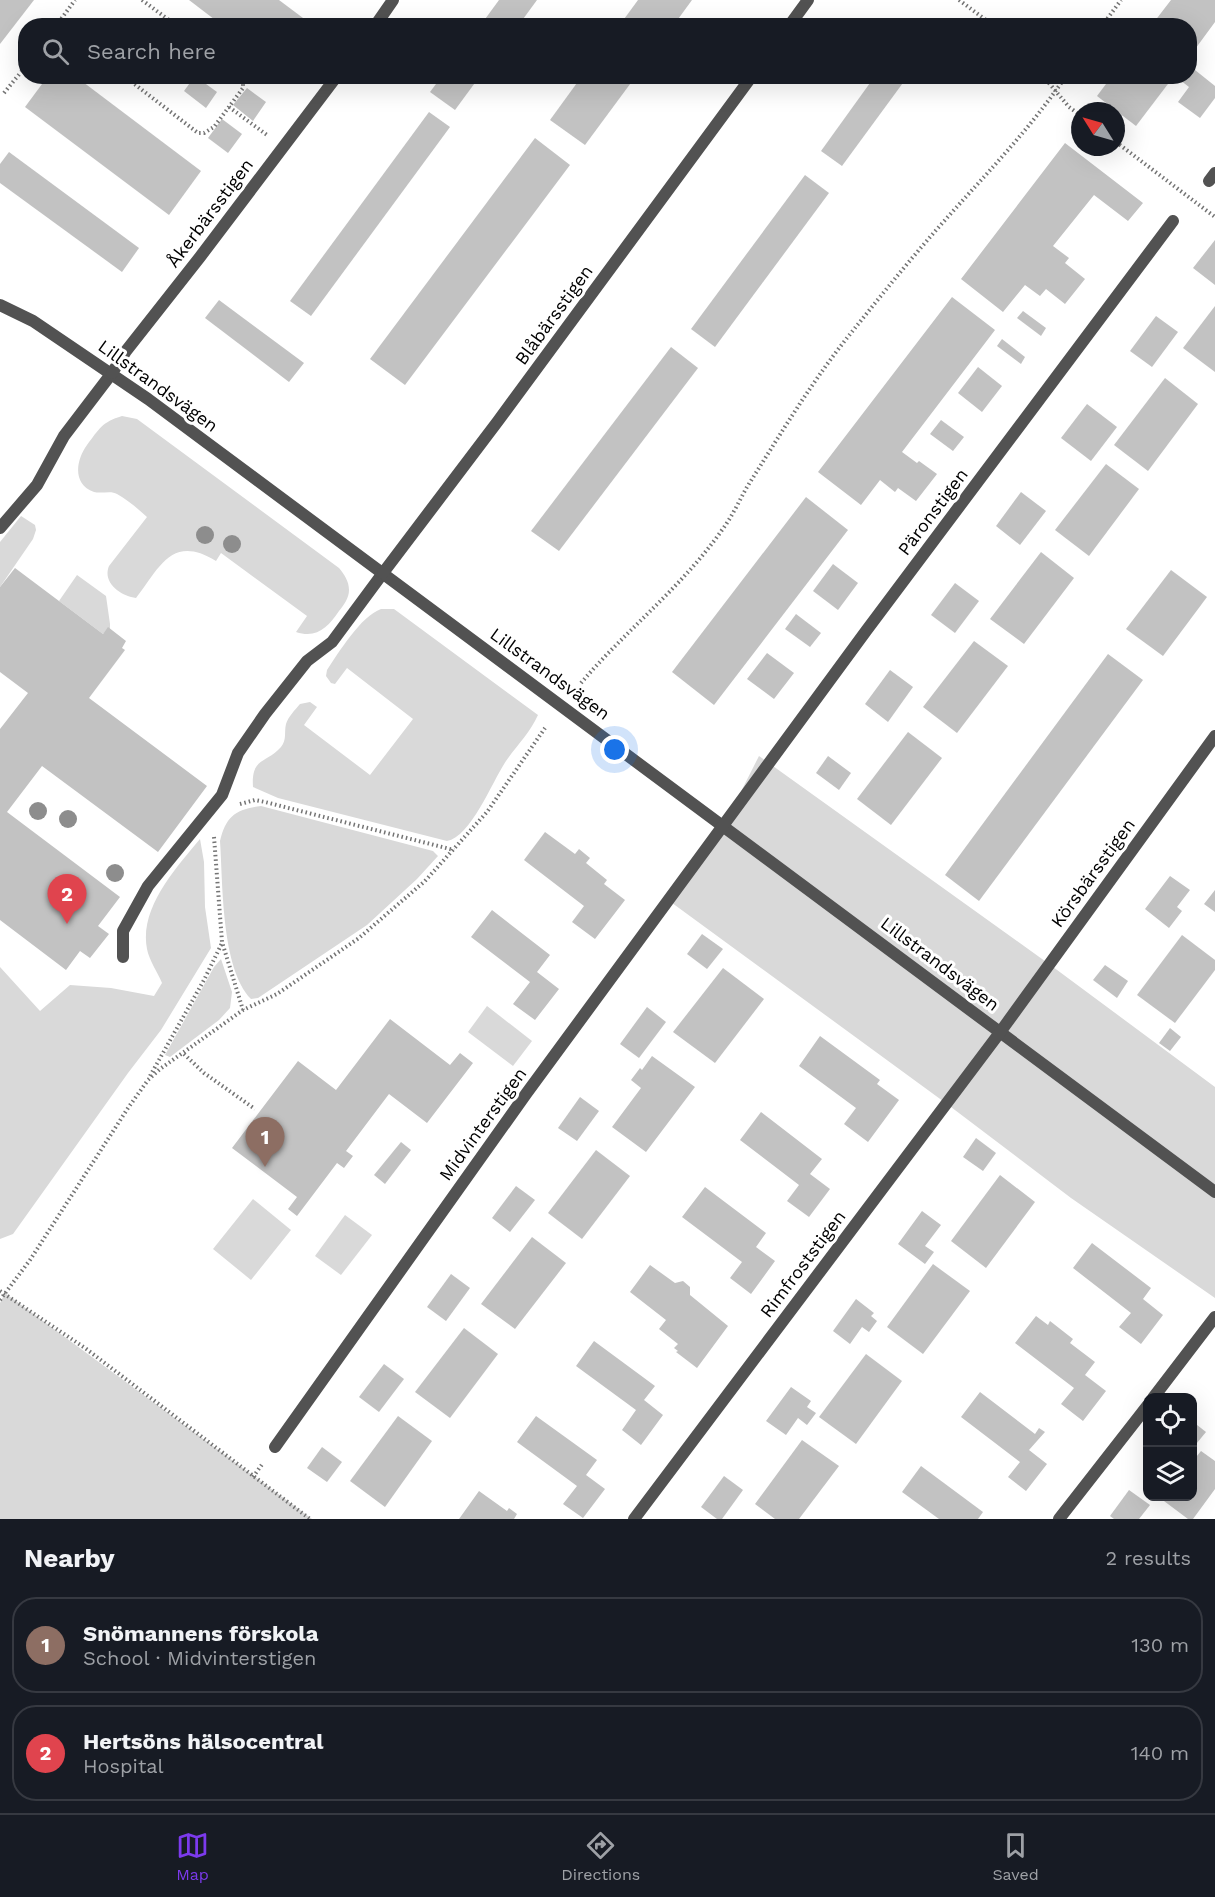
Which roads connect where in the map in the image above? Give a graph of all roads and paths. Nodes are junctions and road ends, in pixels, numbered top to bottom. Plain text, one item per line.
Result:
1 (75, 0) edge
2 (142, 0) edge
3 (808, 0) edge
4 (959, 0) edge
5 (1121, 0) edge
6 (390, 2) edge
7 (61, 18) edge
8 (166, 18) edge
9 (380, 18) edge
10 (795, 18) edge
11 (983, 18) edge
12 (1108, 18) edge
13 (18, 76) edge
14 (134, 84) edge
15 (243, 84) edge
16 (331, 84) edge
17 (746, 84) edge
18 (1051, 84) edge
19 (1061, 84) edge
20 (1057, 91) junction
21 (4, 93) dead end
22 (229, 107) junction
23 (1071, 108) edge
24 (282, 147) junction
25 (1125, 149) edge
26 (1212, 177) edge
27 (1191, 199) junction
28 (1215, 217) edge
29 (1173, 220) joint
30 (0, 305) edge
31 (112, 373) junction
32 (0, 528) edge
33 (383, 573) junction
34 (581, 683) dead end
35 (545, 728) dead end
36 (1215, 736) edge
37 (237, 806) dead end
38 (724, 825) junction
39 (217, 828) dead end
40 (454, 850) junction
41 (222, 942) junction
42 (123, 957) dead end
43 (243, 1010) junction
44 (1001, 1031) junction
45 (184, 1054) junction
46 (148, 1080) junction
47 (255, 1109) dead end
48 (1215, 1192) edge
49 (2, 1293) edge
50 (0, 1300) edge
51 (1215, 1317) edge
52 (1157, 1393) edge
53 (1143, 1411) edge
54 (274, 1447) dead end
55 (310, 1519) edge
56 (634, 1519) edge
57 (1059, 1519) edge

1 - 7 path
2 - 8 path
3 - 10 street
4 - 11 path
5 - 12 path
6 - 9 street
13 - 21 path
14 - 22 path
15 - 22 path
16 - 24 street, Åkerbärsstigen
17 - 33 street, Blåbärsstigen
18 - 20 path
19 - 20 path
20 - 23 path
20 - 34 path
22 - 24 path
24 - 31 street, Åkerbärsstigen
25 - 27 path
26 - 27 path
27 - 28 path
27 - 29 path
29 - 38 street, Päronstigen
30 - 31 street, Lillstrandsvägen
31 - 32 street, Åkerbärsstigen
31 - 33 street, Lillstrandsvägen
33 - 38 street, Lillstrandsvägen
33 - 42 street, Blåbärsstigen
35 - 40 path
36 - 44 street, Körsbärsstigen
37 - 40 path
38 - 44 street, Lillstrandsvägen
38 - 54 street, Midvinterstigen
39 - 41 path
40 - 43 path
41 - 43 path
41 - 46 path
43 - 45 path
44 - 48 street, Lillstrandsvägen
44 - 56 street, Rimfroststigen
45 - 46 path
45 - 47 path
46 - 49 path
49 - 50 path
49 - 55 path
51 - 52 street
53 - 57 street

